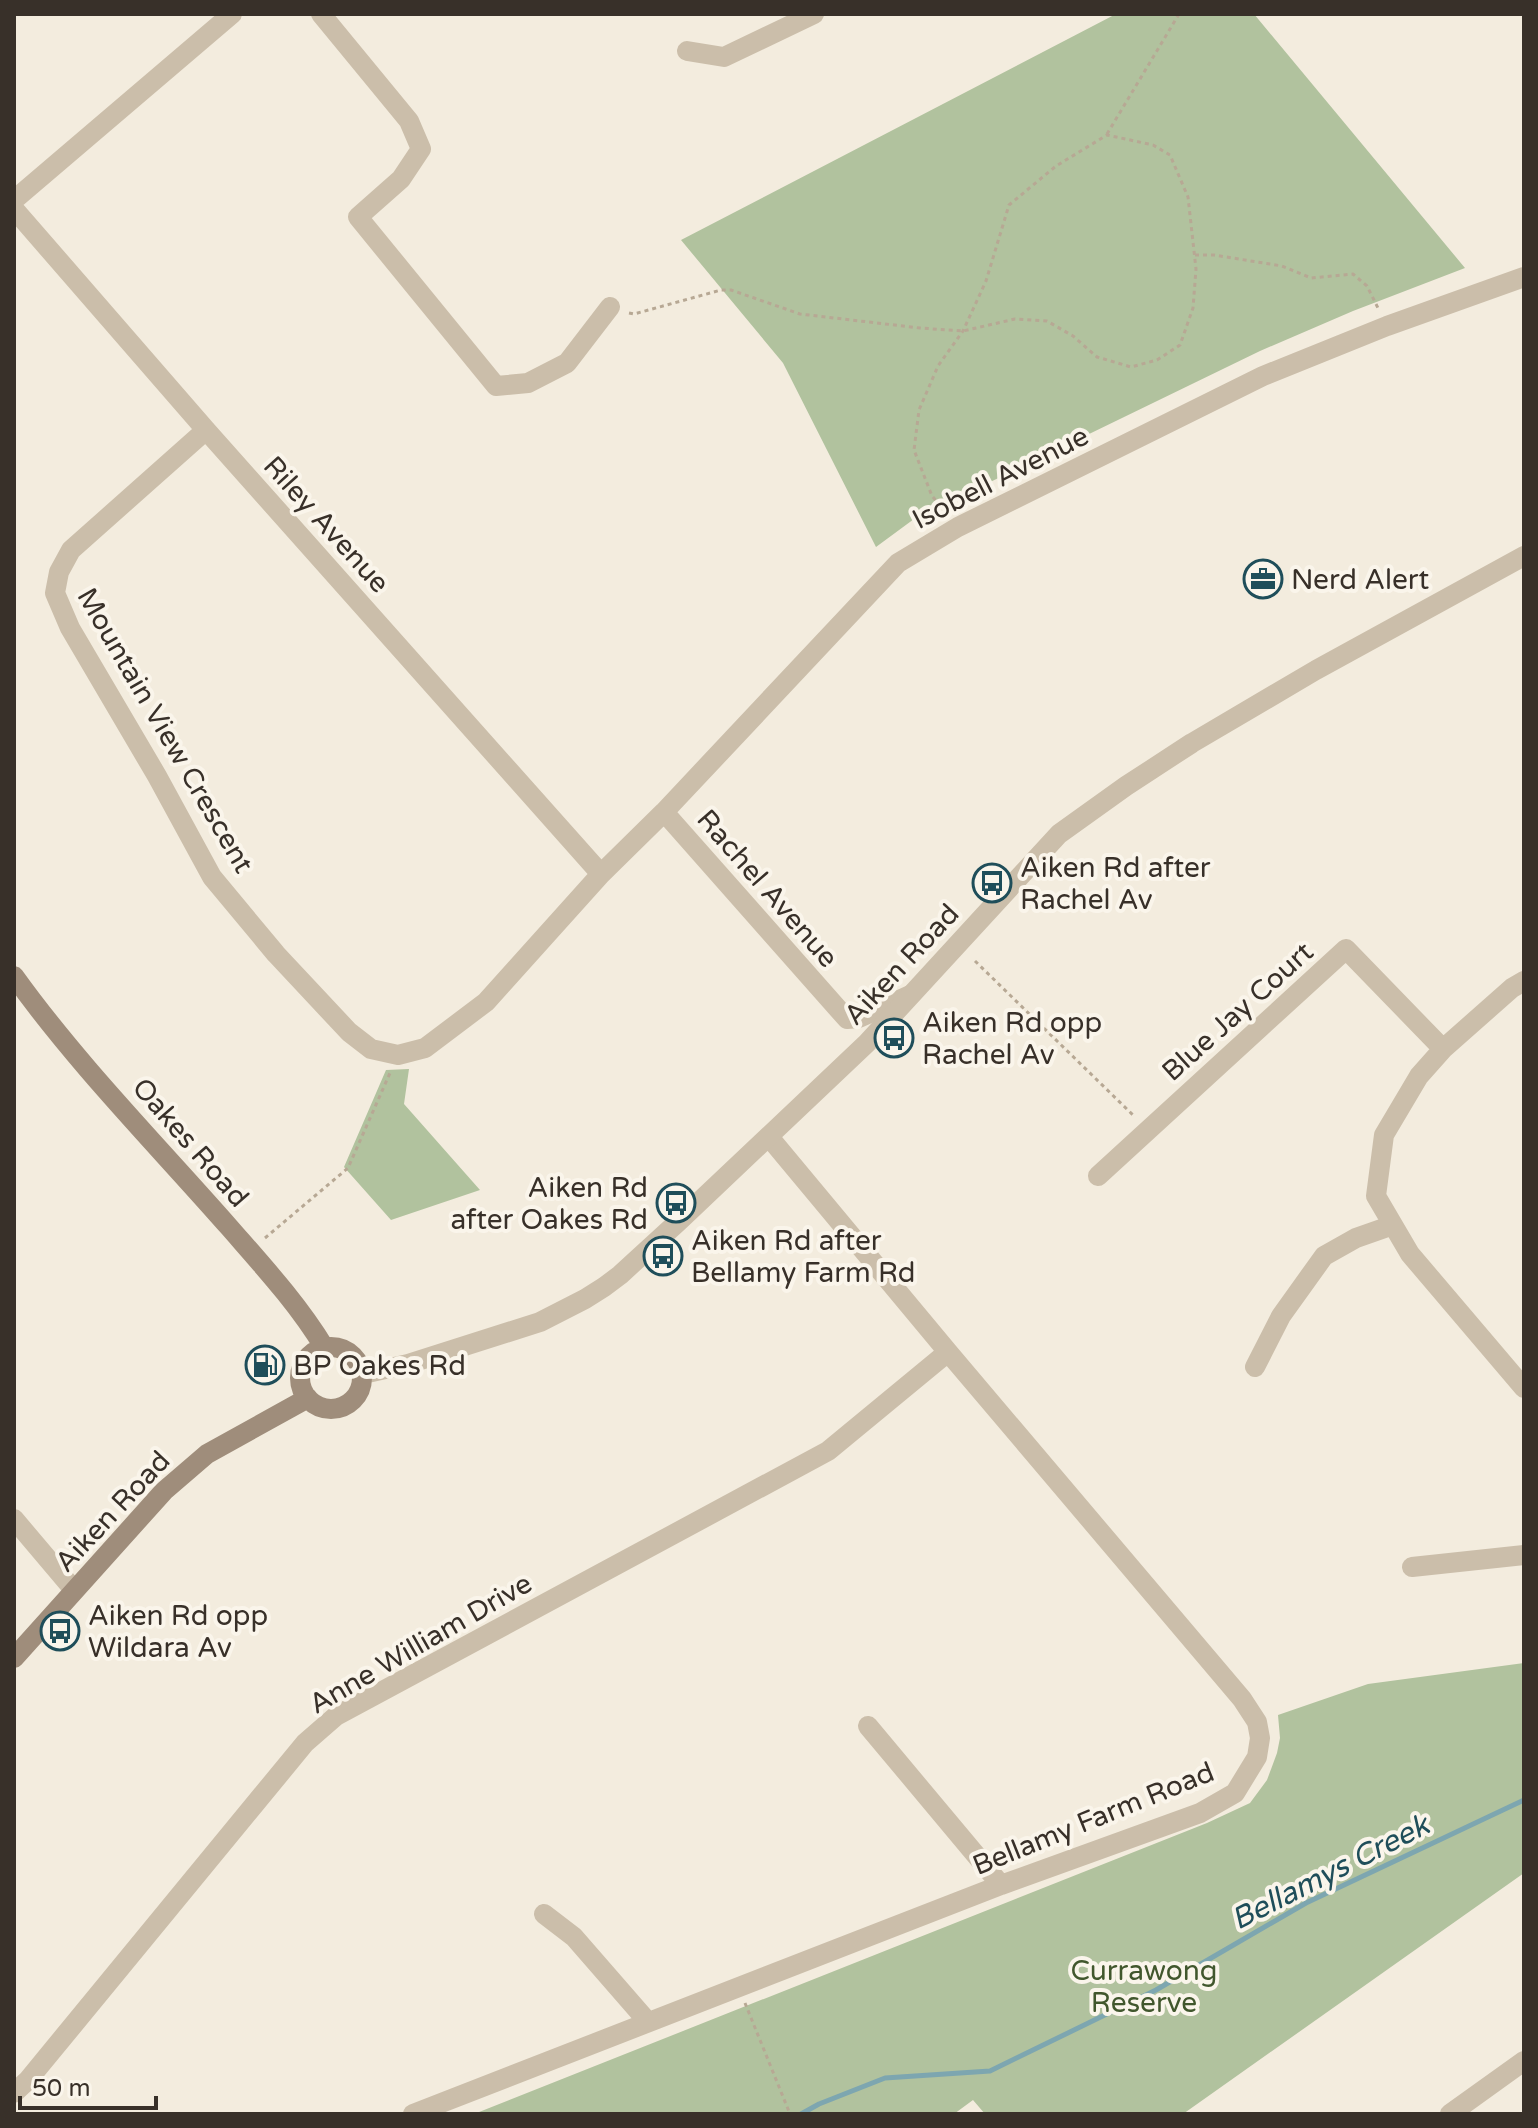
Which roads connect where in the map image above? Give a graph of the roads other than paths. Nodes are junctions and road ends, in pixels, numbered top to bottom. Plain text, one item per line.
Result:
1 (232, 14) edge
2 (321, 14) edge
3 (814, 14) edge
4 (687, 51) dead end
5 (14, 200) edge
6 (14, 209) edge
7 (1524, 277) edge
8 (610, 307) road end
9 (206, 430) junction
10 (1524, 556) edge
11 (664, 812) junction
12 (601, 874) junction
13 (14, 976) edge
14 (1524, 981) edge
15 (913, 994) junction
16 (1443, 1049) junction
17 (769, 1137) junction
18 (1098, 1176) dead end
19 (1393, 1225) junction
20 (324, 1347) junction
21 (948, 1352) junction
22 (1255, 1367) dead end
23 (363, 1374) junction
24 (1524, 1388) edge
25 (308, 1398) junction
26 (14, 1519) edge
27 (1524, 1555) edge
28 (1412, 1567) dead end
29 (74, 1590) junction
30 (14, 1658) edge
31 (868, 1726) dead end
32 (1001, 1885) junction
33 (544, 1914) dead end
34 (648, 2022) junction
35 (1524, 2061) edge
36 (14, 2093) edge
37 (413, 2114) edge
38 (1450, 2114) edge

1 - 5 street
2 - 8 street
3 - 4 street
6 - 9 street, Riley Avenue
7 - 11 street, Isobell Avenue
9 - 12 street, Riley Avenue
9 - 12 street, Mountain View Crescent
10 - 15 street, Aiken Road
11 - 12 street, Isobell Avenue
11 - 15 street, Rachel Avenue
13 - 20 main road, Oakes Road
14 - 16 street
15 - 17 street, Aiken Road
16 - 18 street, Blue Jay Court
16 - 19 street
17 - 21 street, Bellamy Farm Road
17 - 23 street, Aiken Road
19 - 22 street
19 - 24 street
20 - 23 main road
20 - 25 main road
21 - 32 street, Bellamy Farm Road
21 - 36 street, Anne William Drive
23 - 25 main road
25 - 29 main road, Aiken Road
26 - 29 street
27 - 28 street
29 - 30 main road, Aiken Road
31 - 32 street
32 - 34 street, Bellamy Farm Road
33 - 34 street
34 - 37 street, Bellamy Farm Road
35 - 38 street

